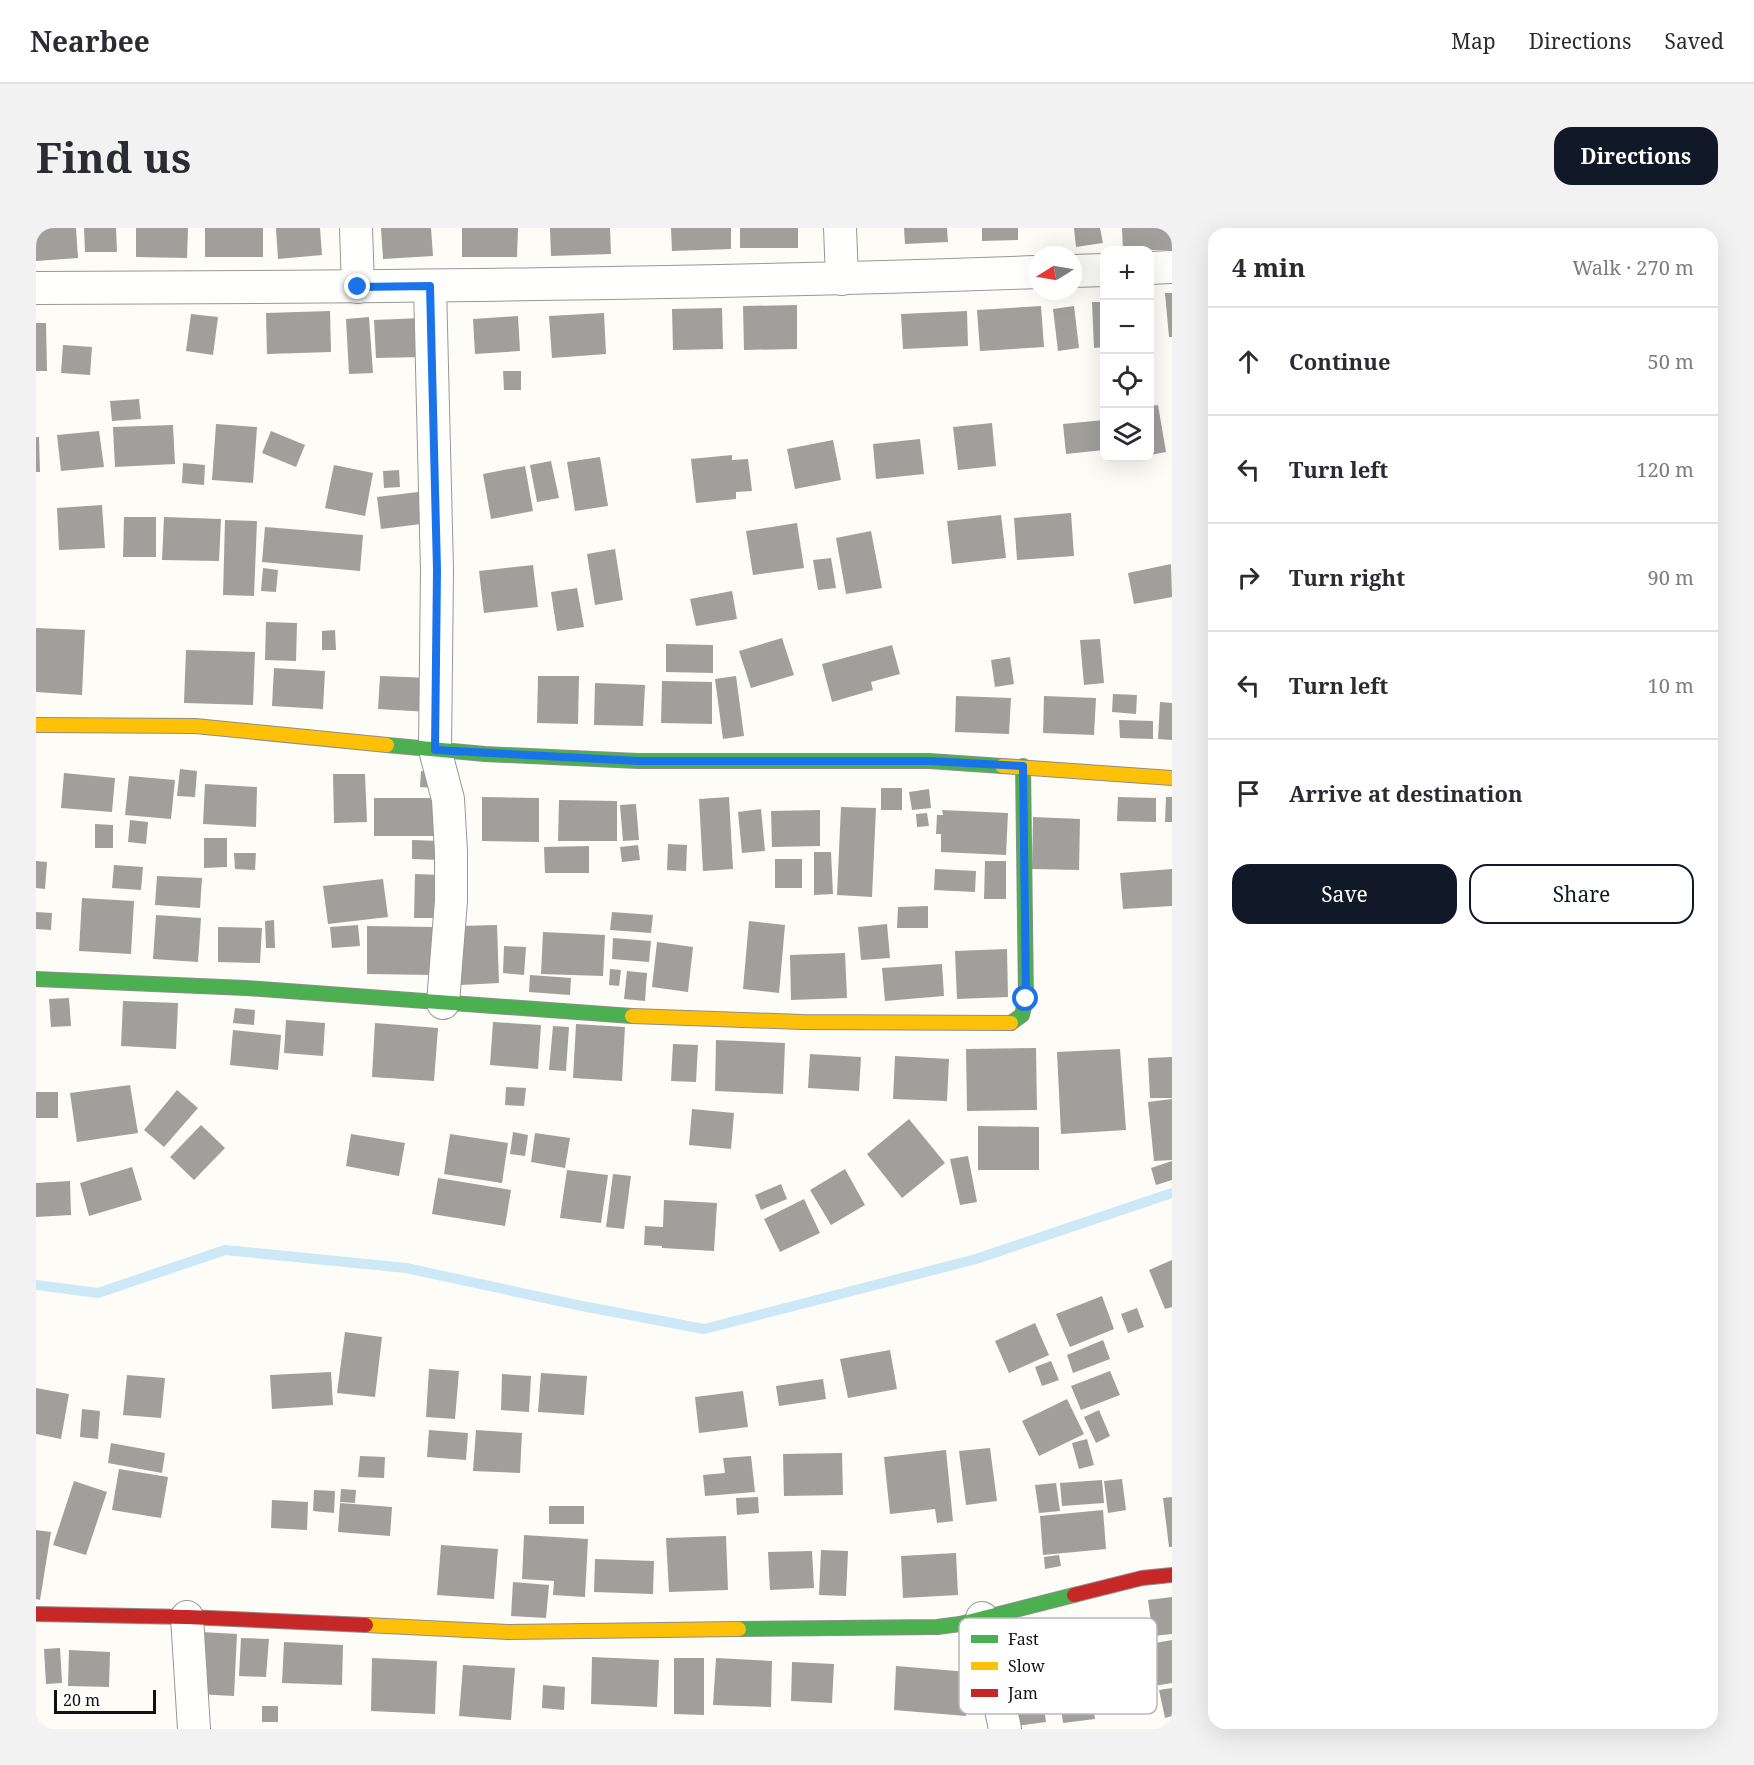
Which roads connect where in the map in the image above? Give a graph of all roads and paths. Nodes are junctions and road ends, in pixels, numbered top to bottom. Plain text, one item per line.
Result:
1 (356, 228) edge
2 (840, 228) edge
3 (1172, 267) edge
4 (1154, 268) edge
5 (1100, 270) edge
6 (1082, 271) edge
7 (1028, 272) edge
8 (842, 279) junction
9 (430, 286) junction
10 (358, 287) junction
11 (36, 288) edge
12 (36, 725) edge
13 (435, 750) junction
14 (1023, 766) junction
15 (1172, 778) edge
16 (36, 979) edge
17 (443, 1003) junction
18 (1172, 1575) edge
19 (36, 1614) edge
20 (187, 1617) junction
21 (982, 1618) edge
22 (959, 1623) edge
23 (1002, 1714) edge
24 (194, 1729) edge
25 (1005, 1729) edge

1 - 10 street
2 - 8 street
3 - 4 street
5 - 6 street
7 - 8 street
8 - 9 street
9 - 10 street
9 - 13 street
10 - 11 street
12 - 13 street
13 - 14 street
13 - 17 street
14 - 15 street
14 - 17 street
16 - 17 street
18 - 21 street
19 - 20 street
20 - 22 street
20 - 24 street
23 - 25 street

